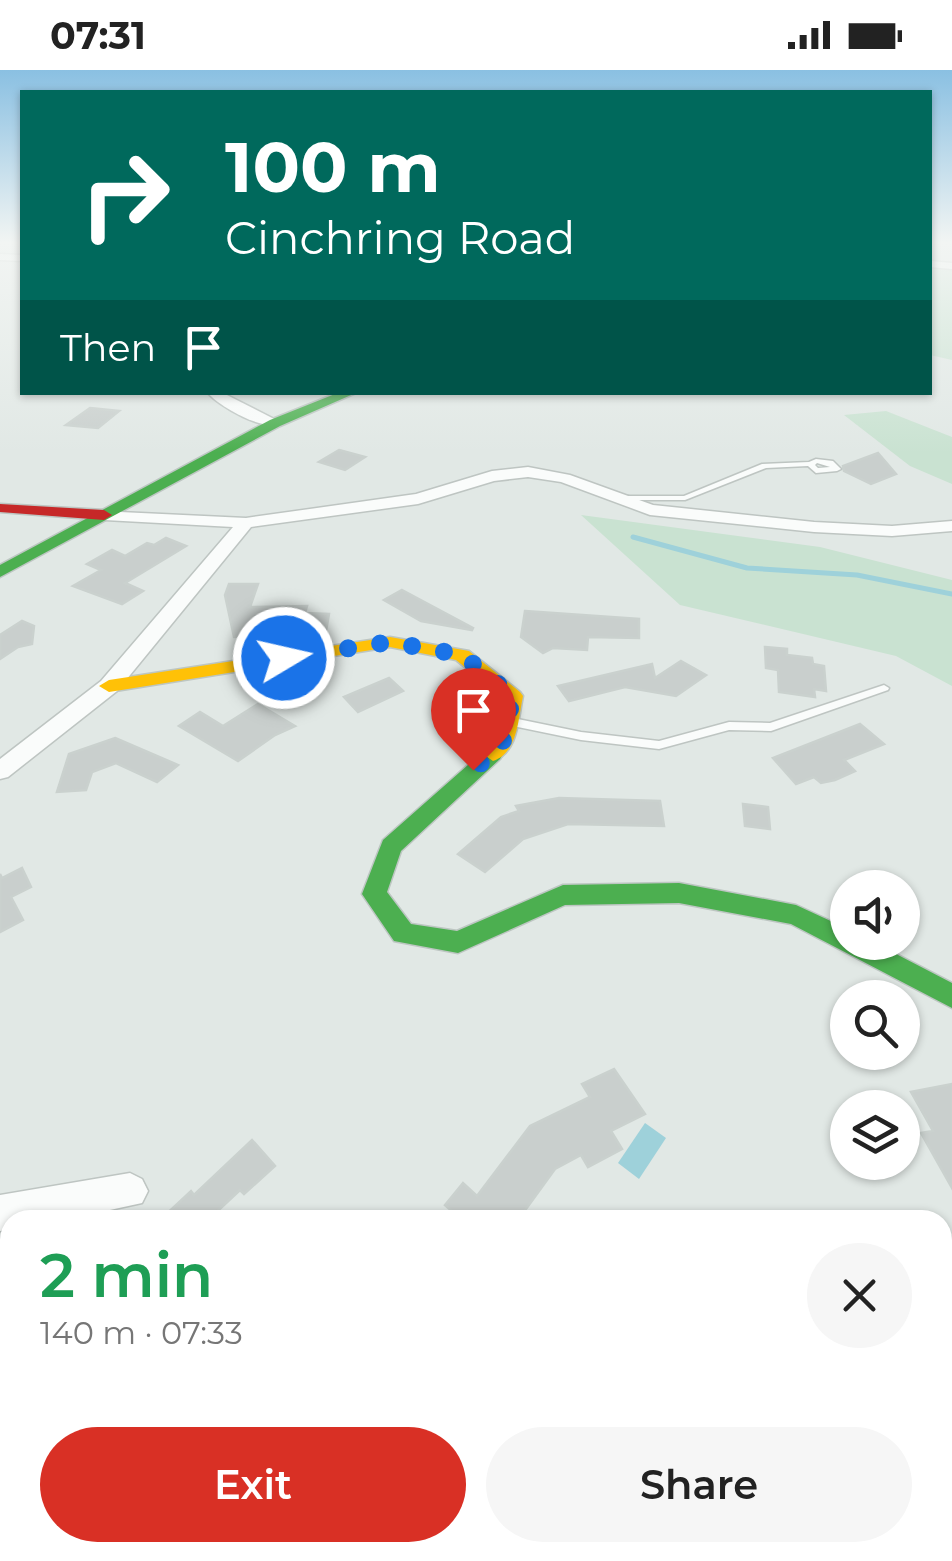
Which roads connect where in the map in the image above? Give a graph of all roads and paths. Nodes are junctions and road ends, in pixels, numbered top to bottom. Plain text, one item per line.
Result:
1 (216, 395) edge
2 (345, 395) edge
3 (275, 423) junction
4 (810, 464) dead end
5 (612, 498) junction
6 (0, 508) edge
7 (105, 515) junction
8 (246, 522) junction
9 (952, 526) edge
10 (0, 572) edge
11 (109, 686) junction
12 (884, 688) dead end
13 (508, 721) junction
14 (0, 771) edge
15 (952, 996) edge
16 (130, 1191) dead end
17 (18, 1210) edge

1 - 3 street
2 - 3 street
3 - 7 street
4 - 5 lane
5 - 8 street
5 - 9 street
6 - 7 street
7 - 8 street
7 - 10 street
8 - 11 street
11 - 13 street
11 - 14 street
12 - 13 lane
13 - 15 street
16 - 17 street

